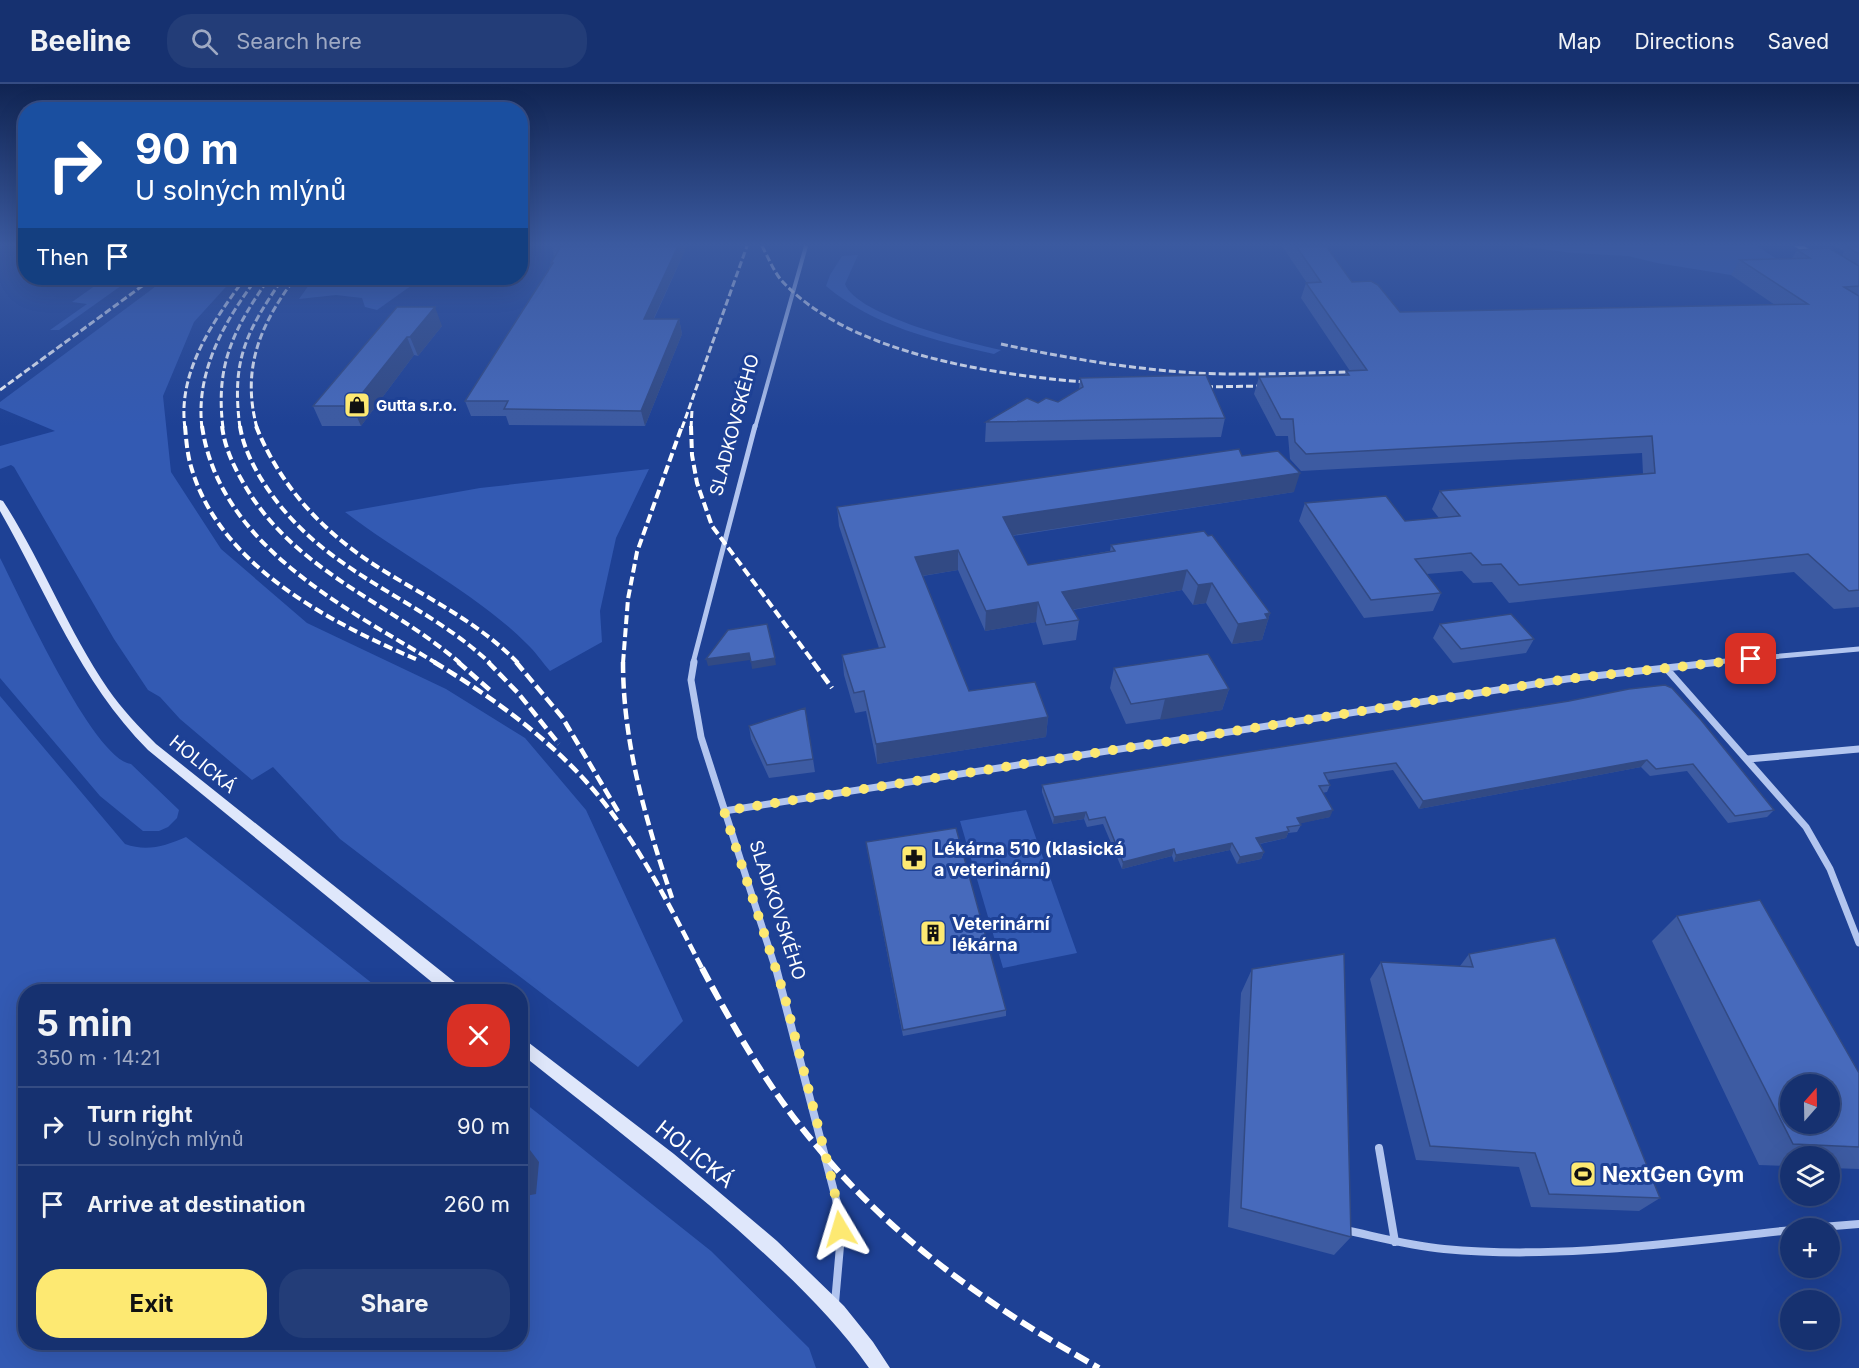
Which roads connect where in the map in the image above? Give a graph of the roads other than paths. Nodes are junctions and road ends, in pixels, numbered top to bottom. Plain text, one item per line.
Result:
1 (790, 306) edge
2 (0, 503) edge
3 (1859, 648) edge
4 (1665, 667) junction
5 (1859, 749) edge
6 (1748, 759) junction
7 (724, 811) junction
8 (1859, 943) edge
9 (446, 984) edge
10 (528, 1049) edge
11 (1379, 1148) dead end
12 (1859, 1224) edge
13 (1840, 1226) edge
14 (1338, 1229) edge
15 (1780, 1231) edge
16 (1395, 1242) junction
17 (834, 1310) junction
18 (880, 1368) edge

1 - 7 street, SLADKOVSKÉHO
2 - 9 street, HOLICKÁ
3 - 4 street
4 - 6 street
4 - 7 street
5 - 6 street
6 - 8 street
7 - 17 street, SLADKOVSKÉHO
10 - 17 street, HOLICKÁ
11 - 16 street
12 - 13 street
14 - 16 street
15 - 16 street
17 - 18 street

